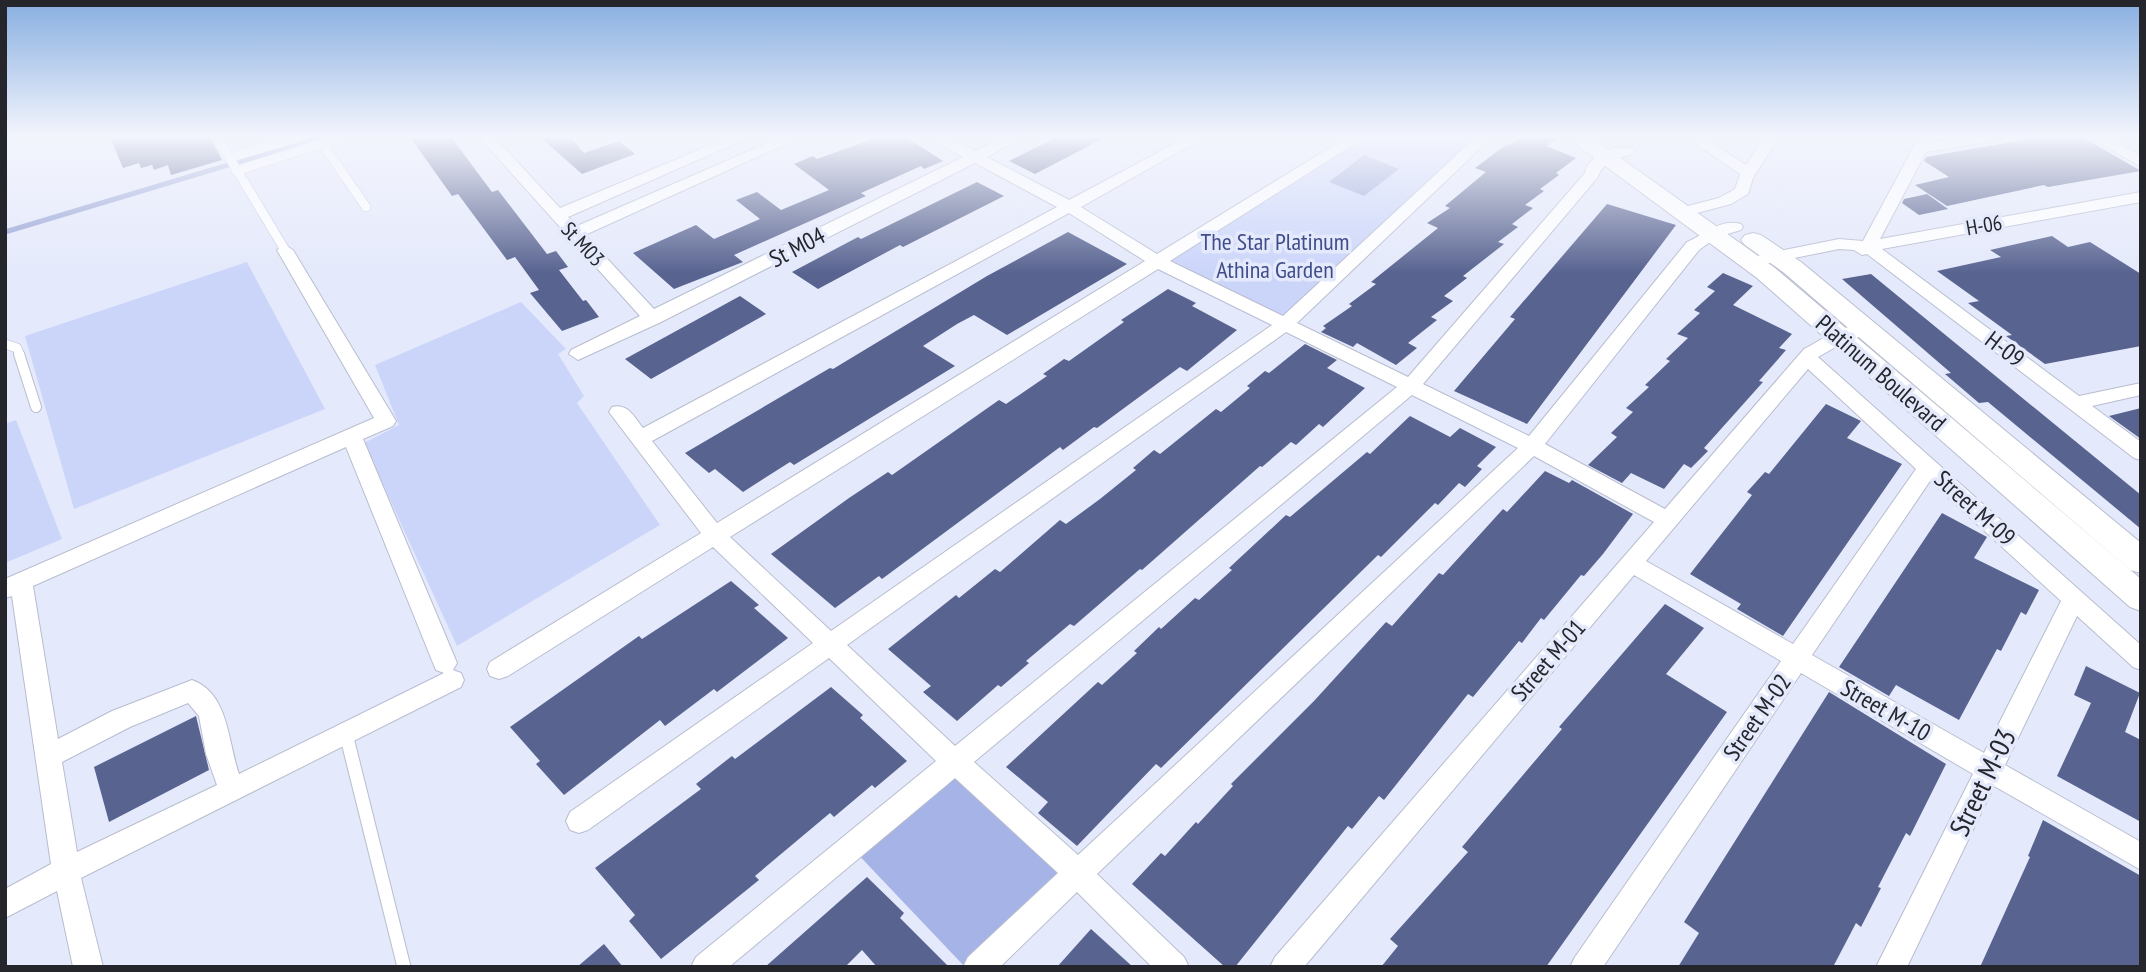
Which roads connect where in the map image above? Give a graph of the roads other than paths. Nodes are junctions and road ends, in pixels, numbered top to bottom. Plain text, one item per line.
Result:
1 (244, 182) edge
2 (349, 182) edge
3 (526, 182) edge
4 (636, 182) edge
5 (691, 182) edge
6 (926, 182) edge
7 (1022, 182) edge
8 (1115, 182) edge
9 (1284, 182) edge
10 (1437, 182) edge
11 (1590, 182) edge
12 (1650, 182) edge
13 (1744, 182) edge
14 (1902, 182) edge
15 (2141, 197) edge
16 (366, 207) dead end
17 (1070, 207) junction
18 (556, 216) junction
19 (1702, 219) junction
20 (573, 234) junction
21 (1868, 246) junction
22 (285, 250) joint
23 (1156, 261) junction
24 (1772, 265) junction
25 (653, 319) junction
26 (1286, 324) junction
27 (1848, 329) junction
28 (5, 344) edge
29 (578, 354) dead end
30 (1809, 356) junction
31 (1410, 386) junction
32 (2141, 389) edge
33 (2075, 403) junction
34 (36, 407) dead end
35 (619, 412) dead end
36 (352, 437) junction
37 (639, 439) junction
38 (1532, 446) junction
39 (2141, 453) edge
40 (1928, 466) junction
41 (1668, 520) junction
42 (715, 536) junction
43 (2141, 561) edge
44 (1632, 563) junction
45 (13, 585) edge
46 (2074, 598) junction
47 (2141, 598) edge
48 (831, 645) junction
49 (1798, 659) junction
50 (2141, 660) edge
51 (499, 669) dead end
52 (346, 734) junction
53 (48, 757) junction
54 (955, 762) junction
55 (1988, 769) junction
56 (232, 791) junction
57 (579, 821) dead end
58 (2141, 857) edge
59 (66, 871) junction
60 (1077, 873) junction
61 (5, 904) edge
62 (88, 967) edge
63 (404, 967) edge
64 (706, 967) edge
65 (978, 967) edge
66 (1174, 967) edge
67 (1285, 967) edge
68 (1585, 967) edge
69 (1891, 967) edge

1 - 22 lane
2 - 16 lane
3 - 18 street, St M03
4 - 18 street
5 - 20 street
6 - 25 street, St M04
7 - 17 street
8 - 17 street
9 - 23 street
10 - 26 street
11 - 31 street
12 - 19 street, Platinum Boulevard
13 - 19 street
14 - 21 street
15 - 21 street, H-06
17 - 23 street
17 - 37 street
18 - 20 street, St M03
19 - 24 street, Platinum Boulevard
19 - 38 street
20 - 25 street, St M03
21 - 24 street, H-06
21 - 33 street, H-09
22 - 36 street
23 - 26 street
23 - 42 street
24 - 27 street, Platinum Boulevard
25 - 29 street, St M04
26 - 31 street
26 - 48 street
27 - 30 street, Street M-01
27 - 43 street, Platinum Boulevard
27 - 47 street, Platinum Boulevard
28 - 34 lane
30 - 40 street, Street M-09
30 - 41 street, Street M-01
31 - 38 street
31 - 54 street
32 - 33 street
33 - 39 street, H-09
35 - 37 street
36 - 45 street
36 - 52 street
37 - 42 street
38 - 41 street
38 - 60 street
40 - 46 street, Street M-09
40 - 49 street, Street M-02
41 - 44 street, Street M-01
42 - 48 street
42 - 51 street
44 - 49 street, Street M-10
44 - 67 street, Street M-01
45 - 53 street
46 - 50 street, Street M-09
46 - 55 street, Street M-03
48 - 54 street
48 - 57 street
49 - 55 street, Street M-10
49 - 68 street, Street M-02
52 - 56 street
52 - 63 lane
53 - 56 street
53 - 59 street
54 - 60 street
54 - 64 street
55 - 58 street, Street M-10
55 - 69 street, Street M-03
56 - 59 street
59 - 61 street
59 - 62 street
60 - 65 street
60 - 66 street

